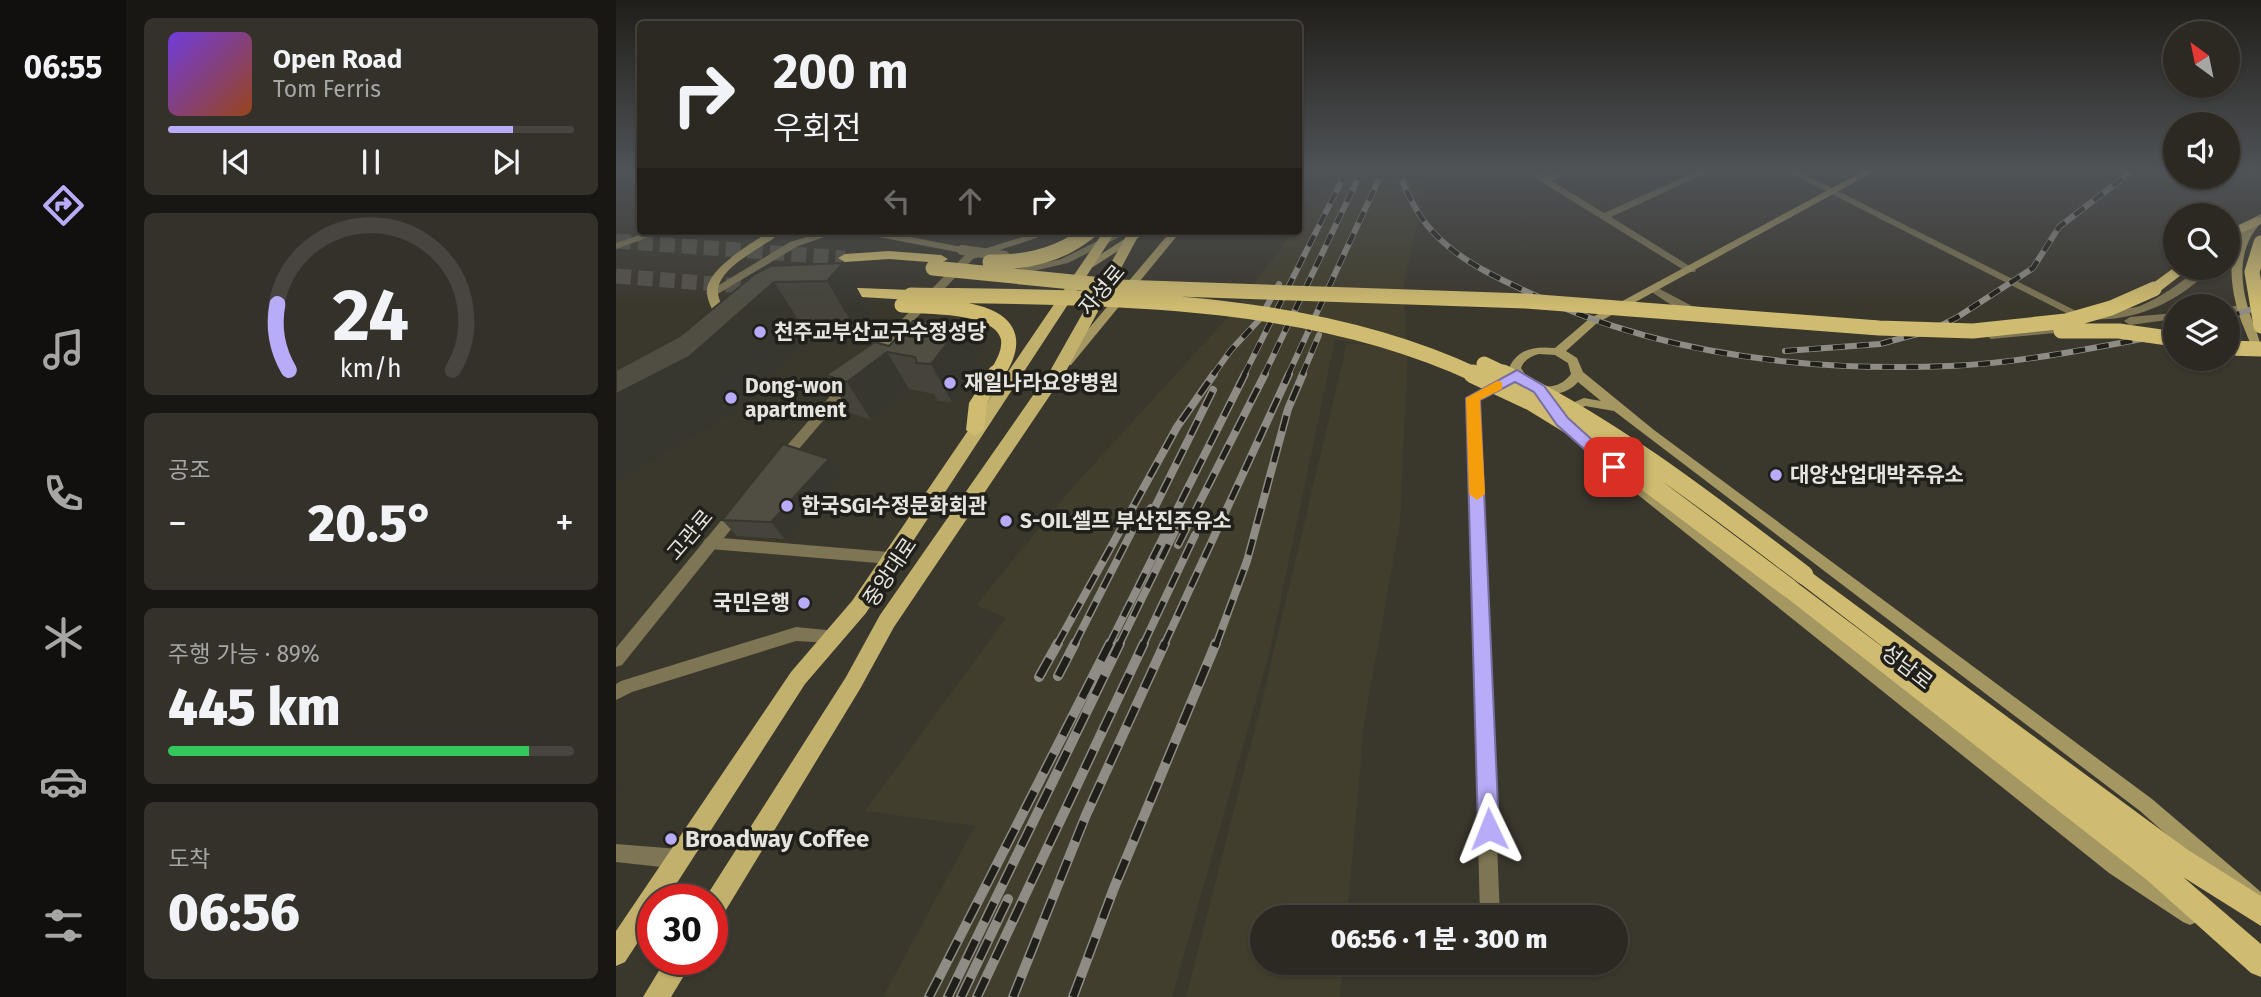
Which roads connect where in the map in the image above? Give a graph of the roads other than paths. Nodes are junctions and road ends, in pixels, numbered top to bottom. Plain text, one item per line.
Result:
1 (1600, 215) edge
2 (1610, 215) edge
3 (1791, 215) edge
4 (1871, 215) edge
5 (1604, 217) junction
6 (2258, 219) edge
7 (2240, 229) edge
8 (649, 235) edge
9 (771, 235) edge
10 (824, 235) edge
11 (884, 235) edge
12 (1039, 235) edge
13 (1071, 235) edge
14 (1086, 235) edge
15 (1129, 235) edge
16 (1129, 235) edge
17 (1173, 235) edge
18 (1107, 237) edge
19 (2261, 243) edge
20 (2242, 245) joint
21 (616, 246) edge
22 (845, 258) tunnel mouth
23 (1089, 265) junction
24 (941, 268) junction
25 (1691, 270) junction
26 (2166, 280) edge
27 (2191, 280) edge
28 (1119, 287) junction
29 (1654, 289) junction
30 (823, 291) edge
31 (712, 293) junction
32 (907, 300) junction
33 (1634, 300) junction
34 (2242, 308) joint
35 (1700, 314) junction
36 (2080, 316) junction
37 (2163, 317) edge
38 (2261, 326) edge
39 (722, 330) edge
40 (2163, 338) edge
41 (2240, 349) edge
42 (2261, 350) edge
43 (1558, 352) junction
44 (1057, 373) junction
45 (1577, 374) junction
46 (1517, 375) junction
47 (1539, 389) junction
48 (1618, 408) junction
49 (1559, 416) junction
50 (975, 430) junction
51 (774, 469) edge
52 (746, 500) edge
53 (710, 542) junction
54 (889, 558) junction
55 (1796, 581) junction
56 (831, 636) junction
57 (616, 660) edge
58 (616, 693) edge
59 (616, 853) edge
60 (679, 859) junction
61 (728, 884) edge
62 (1490, 905) edge
63 (2261, 905) edge
64 (2261, 912) edge
65 (616, 953) edge
66 (2261, 963) edge
67 (670, 975) edge
68 (656, 997) edge

1 - 5 street
2 - 5 street
3 - 25 main road
4 - 36 street
5 - 25 street
6 - 7 highway
6 - 20 main road
8 - 21 street
9 - 31 main road
10 - 31 street
11 - 13 street, bridge
12 - 24 street
14 - 24 highway, bridge
15 - 23 main road
16 - 44 main road, 중앙대로
17 - 44 main road, 자성로
18 - 23 main road, 중앙대로
18 - 24 street
19 - 38 highway, bridge
20 - 34 main road
22 - 24 highway
23 - 50 main road, 중앙대로
24 - 28 highway, bridge
24 - 51 street
25 - 29 main road
26 - 35 highway, bridge
27 - 36 street
28 - 35 highway, bridge
28 - 55 highway, bridge
29 - 33 main road
29 - 36 street
30 - 32 highway
31 - 39 main road
32 - 50 highway, bridge
32 - 55 highway, bridge
33 - 37 street
33 - 43 main road
34 - 42 main road
35 - 40 highway, bridge
41 - 42 highway, bridge
43 - 45 main road
43 - 46 main road
44 - 61 main road, 중앙대로
45 - 47 main road
45 - 48 main road, 성남로
46 - 47 main road
46 - 62 street
47 - 49 main road, 성남로
48 - 49 main road
48 - 63 main road, 성남로
49 - 66 main road, 성남로
50 - 54 main road, 중앙대로
52 - 53 street, 고관로
53 - 54 street
53 - 57 street, 고관로
54 - 56 main road, 중앙대로
55 - 64 highway, 성남로
55 - 66 highway, 성남로
56 - 58 street
56 - 60 main road, 중앙대로
59 - 60 street
60 - 65 main road, 중앙대로
67 - 68 main road

